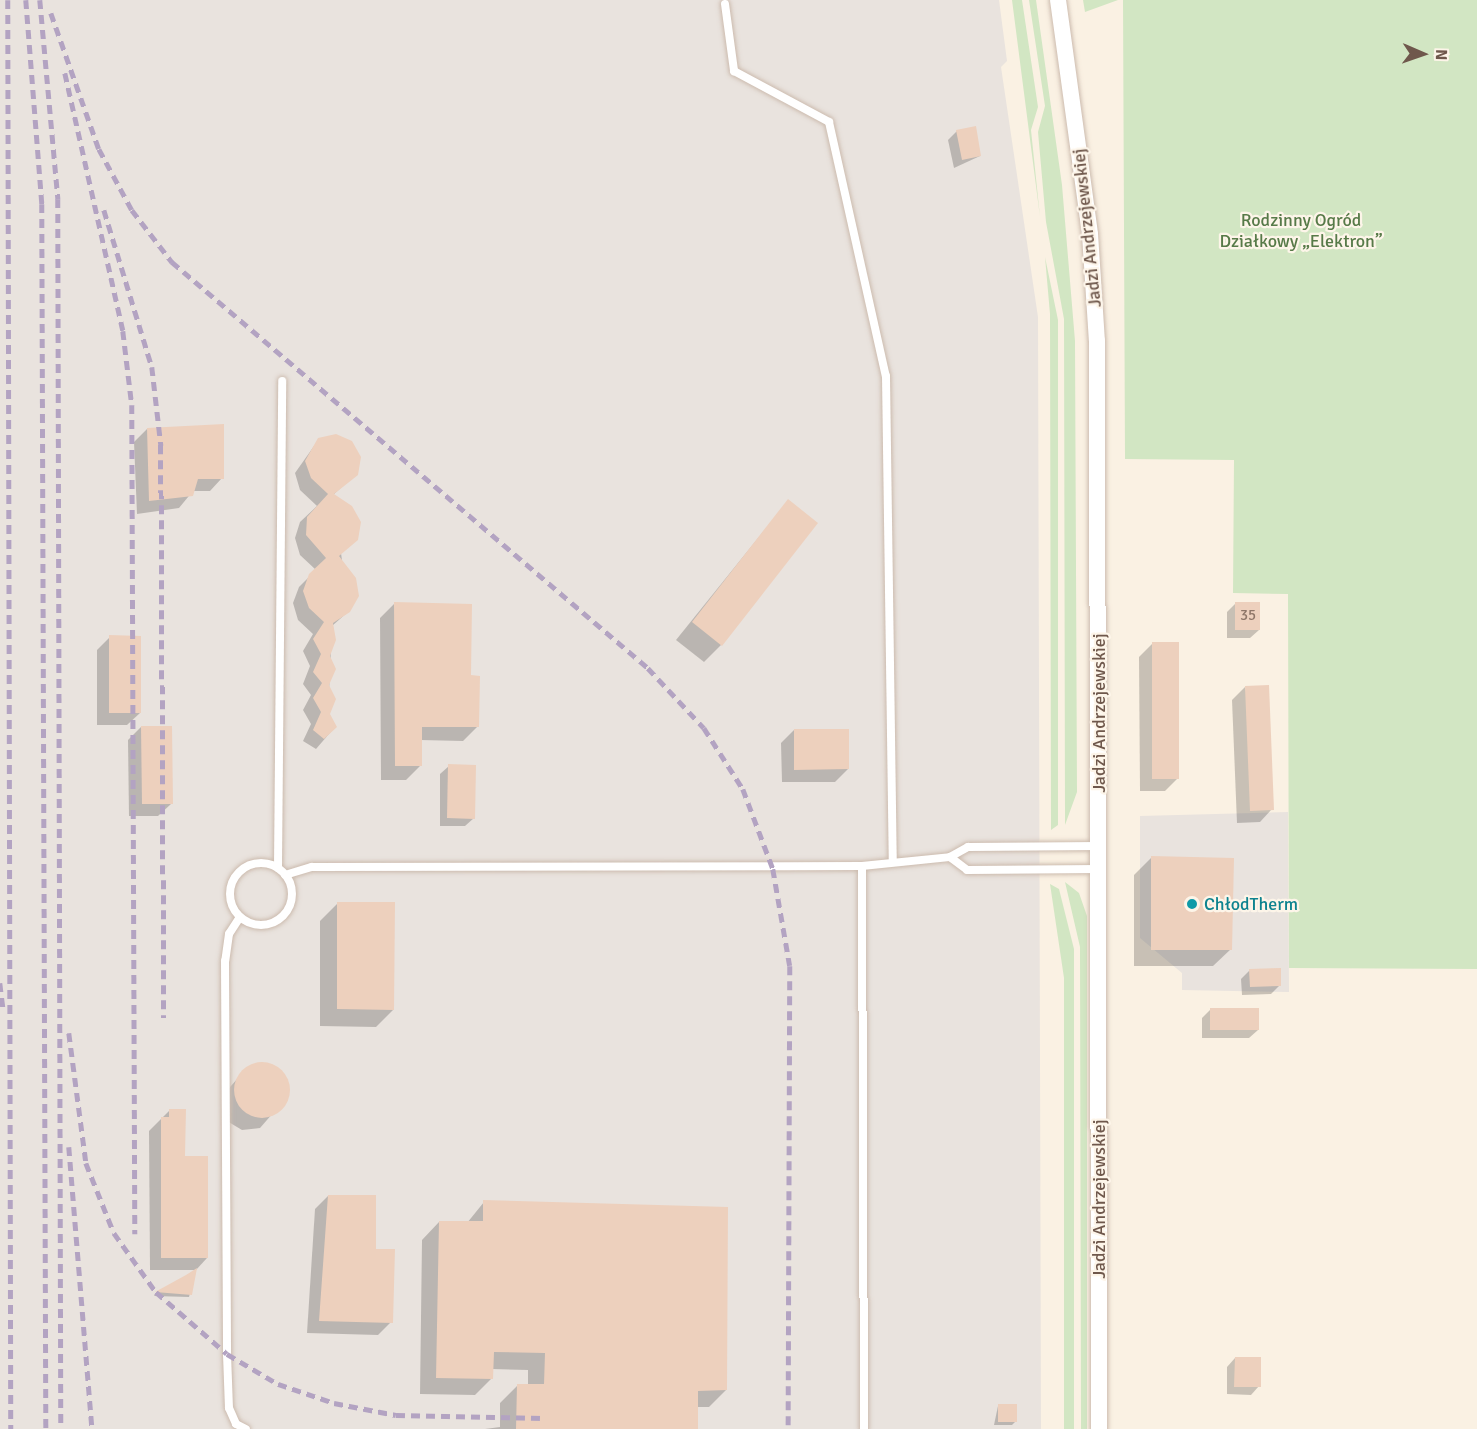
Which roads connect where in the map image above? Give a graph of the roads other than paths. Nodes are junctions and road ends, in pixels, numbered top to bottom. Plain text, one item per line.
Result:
1 (1058, 0) edge
2 (725, 4) dead end
3 (282, 381) dead end
4 (1099, 846) junction
5 (950, 857) junction
6 (893, 861) junction
7 (862, 866) junction
8 (278, 868) junction
9 (1099, 869) junction
10 (285, 875) junction
11 (240, 917) junction
12 (233, 1427) edge
13 (246, 1429) edge
14 (864, 1429) edge
15 (1099, 1429) edge

1 - 4 street, Jadzi Andrzejewskiej
2 - 6 lane
3 - 8 lane
4 - 5 lane
4 - 9 street, Jadzi Andrzejewskiej
5 - 6 lane
5 - 9 lane
6 - 7 lane
7 - 10 lane
7 - 14 lane
8 - 10 lane
8 - 11 lane
9 - 15 street, Jadzi Andrzejewskiej
10 - 11 lane
11 - 12 lane
12 - 13 lane

